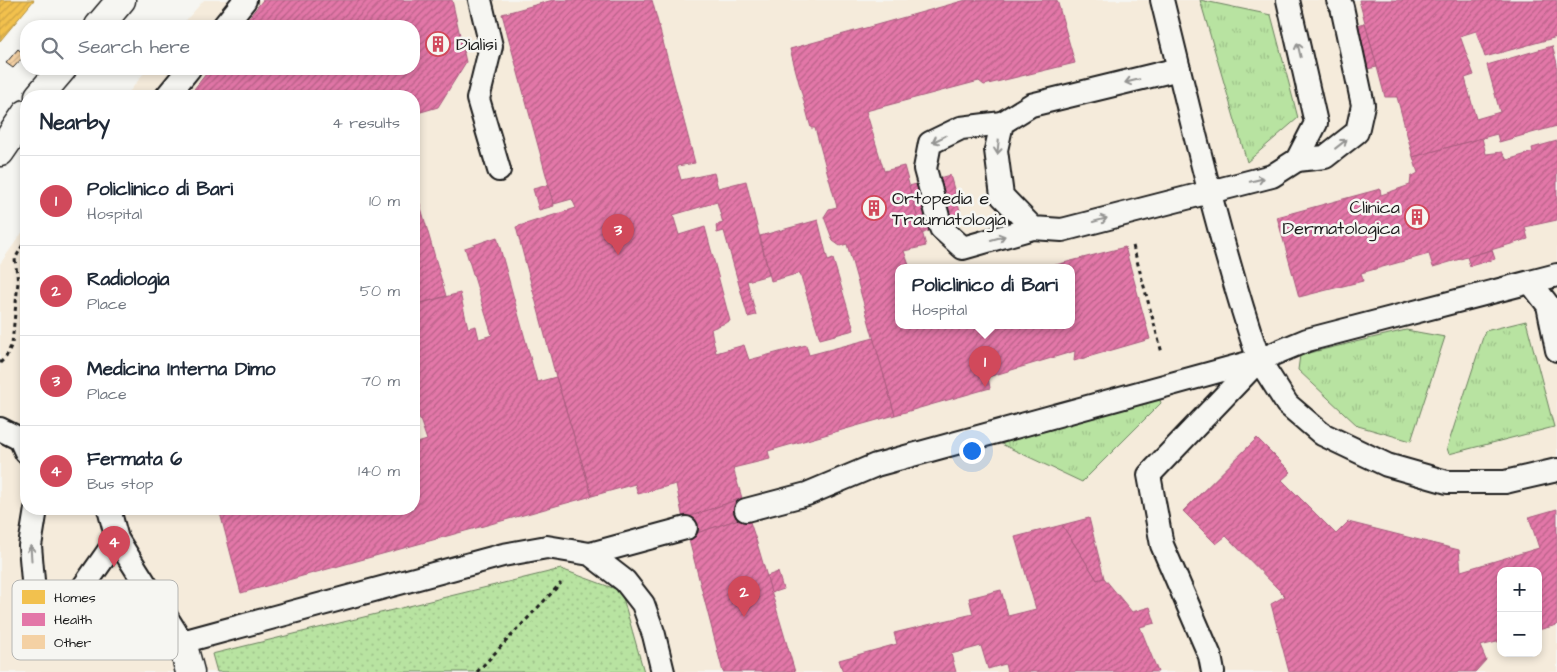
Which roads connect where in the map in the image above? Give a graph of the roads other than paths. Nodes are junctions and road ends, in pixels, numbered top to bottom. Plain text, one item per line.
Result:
1 (121, 0) edge
2 (245, 0) edge
3 (480, 0) edge
4 (1162, 0) edge
5 (1288, 0) edge
6 (1338, 0) edge
7 (103, 20) edge
8 (229, 20) edge
9 (1179, 69) junction
10 (57, 75) edge
11 (184, 75) edge
12 (44, 90) edge
13 (172, 90) edge
14 (20, 123) edge
15 (1002, 123) junction
16 (0, 152) edge
17 (1297, 160) junction
18 (498, 170) dead end
19 (1210, 192) junction
20 (1033, 228) junction
21 (1557, 275) edge
22 (1532, 283) junction
23 (1557, 350) edge
24 (1259, 360) junction
25 (0, 429) edge
26 (20, 439) edge
27 (1557, 470) edge
28 (746, 510) dead end
29 (35, 515) edge
30 (111, 515) edge
31 (686, 528) dead end
32 (118, 539) junction
33 (590, 554) junction
34 (33, 580) edge
35 (89, 580) edge
36 (143, 580) edge
37 (178, 636) edge
38 (182, 642) junction
39 (190, 672) edge
40 (663, 672) edge
41 (1213, 672) edge

1 - 7 street
2 - 8 lane
3 - 18 lane
4 - 9 lane
17 -> 5 lane
17 -> 6 lane
9 -> 15 lane
9 - 19 lane
10 - 12 street
11 - 13 lane
14 - 16 street
15 -> 20 lane
15 -> 20 lane
19 -> 17 lane
20 -> 19 lane
19 - 24 lane
21 - 22 lane
22 - 23 lane
22 - 24 lane
24 - 27 lane
24 - 28 lane
24 - 41 lane
25 - 26 lane
34 -> 29 lane
30 - 32 lane
31 - 33 lane
32 -> 35 lane
32 - 36 lane
33 - 38 lane
33 - 40 lane
37 - 38 lane
38 - 39 street

